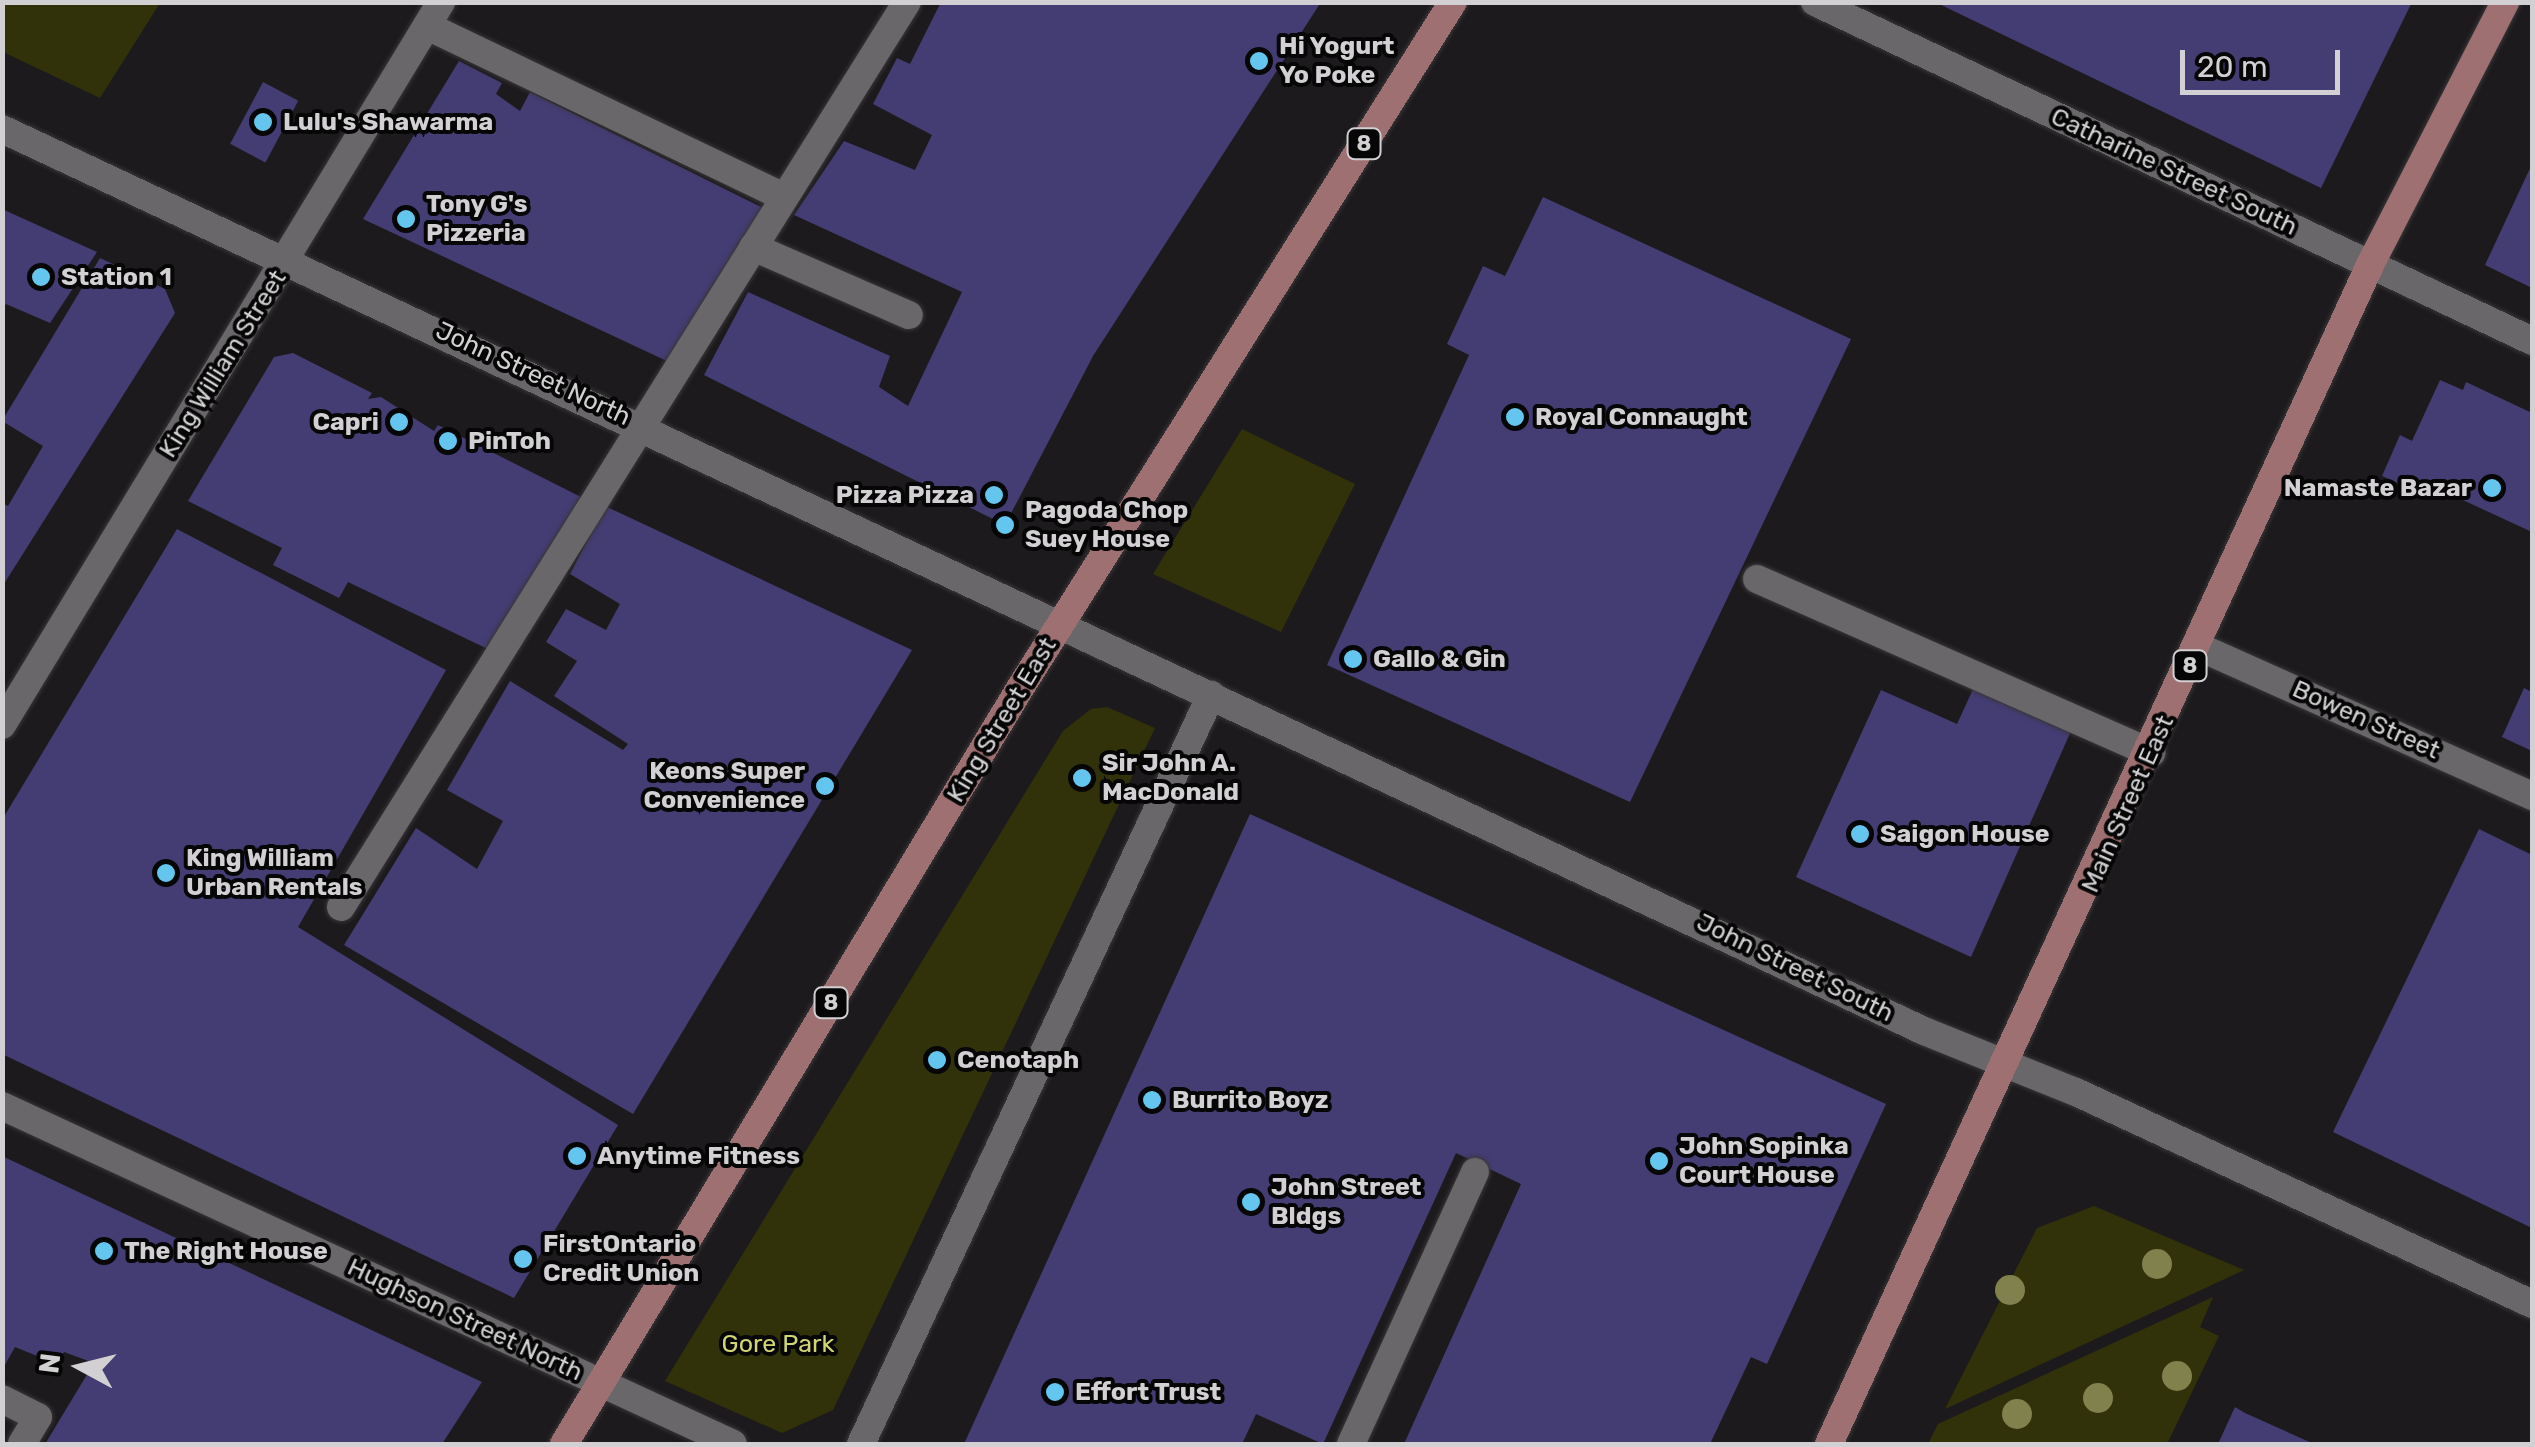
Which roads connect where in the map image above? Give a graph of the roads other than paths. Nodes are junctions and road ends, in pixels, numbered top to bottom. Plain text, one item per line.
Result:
1 (907, 2) edge
2 (1453, 2) edge
3 (1816, 2) edge
4 (2505, 2) edge
5 (434, 14) edge
6 (2, 129) edge
7 (784, 197) junction
8 (753, 247) junction
9 (287, 260) junction
10 (2370, 265) junction
11 (909, 315) dead end
12 (2532, 341) edge
13 (640, 424) junction
14 (1757, 579) dead end
15 (1062, 622) junction
16 (2199, 646) junction
17 (1212, 695) junction
18 (2, 724) edge
19 (2151, 753) junction
20 (2532, 796) edge
21 (341, 907) dead end
22 (2008, 1066) junction
23 (2, 1106) edge
24 (1476, 1172) dead end
25 (2532, 1304) edge
26 (601, 1383) junction
27 (2, 1399) edge
28 (22, 1444) edge
29 (564, 1444) edge
30 (733, 1444) edge
31 (862, 1444) edge
32 (1350, 1444) edge
33 (1830, 1444) edge

1 - 7 street
2 - 15 main road, King Street East / 8
3 - 10 street, Catharine Street South
4 - 10 main road, Main Street East / 8
5 - 7 street
5 - 9 street, King William Street
6 - 9 street, John Street North
7 - 8 street
8 - 11 street
8 - 13 street
9 - 13 street, John Street North
9 - 18 street, King William Street
10 - 12 street, Catharine Street South
10 - 16 main road, Main Street East / 8
13 - 15 street, John Street North
13 - 21 street
14 - 19 street
15 - 17 street, John Street South
15 - 26 main road, King Street East / 8
16 - 19 main road, Main Street East / 8
16 - 20 street, Bowen Street
17 - 22 street, John Street South
17 - 31 street
19 - 22 main road, Main Street East / 8
22 - 25 street, John Street South
22 - 33 main road, Main Street East / 8
23 - 26 street, Hughson Street North
24 - 32 street
26 - 29 main road, King Street East / 8
26 - 30 street, Hughson Street North
27 - 28 street

